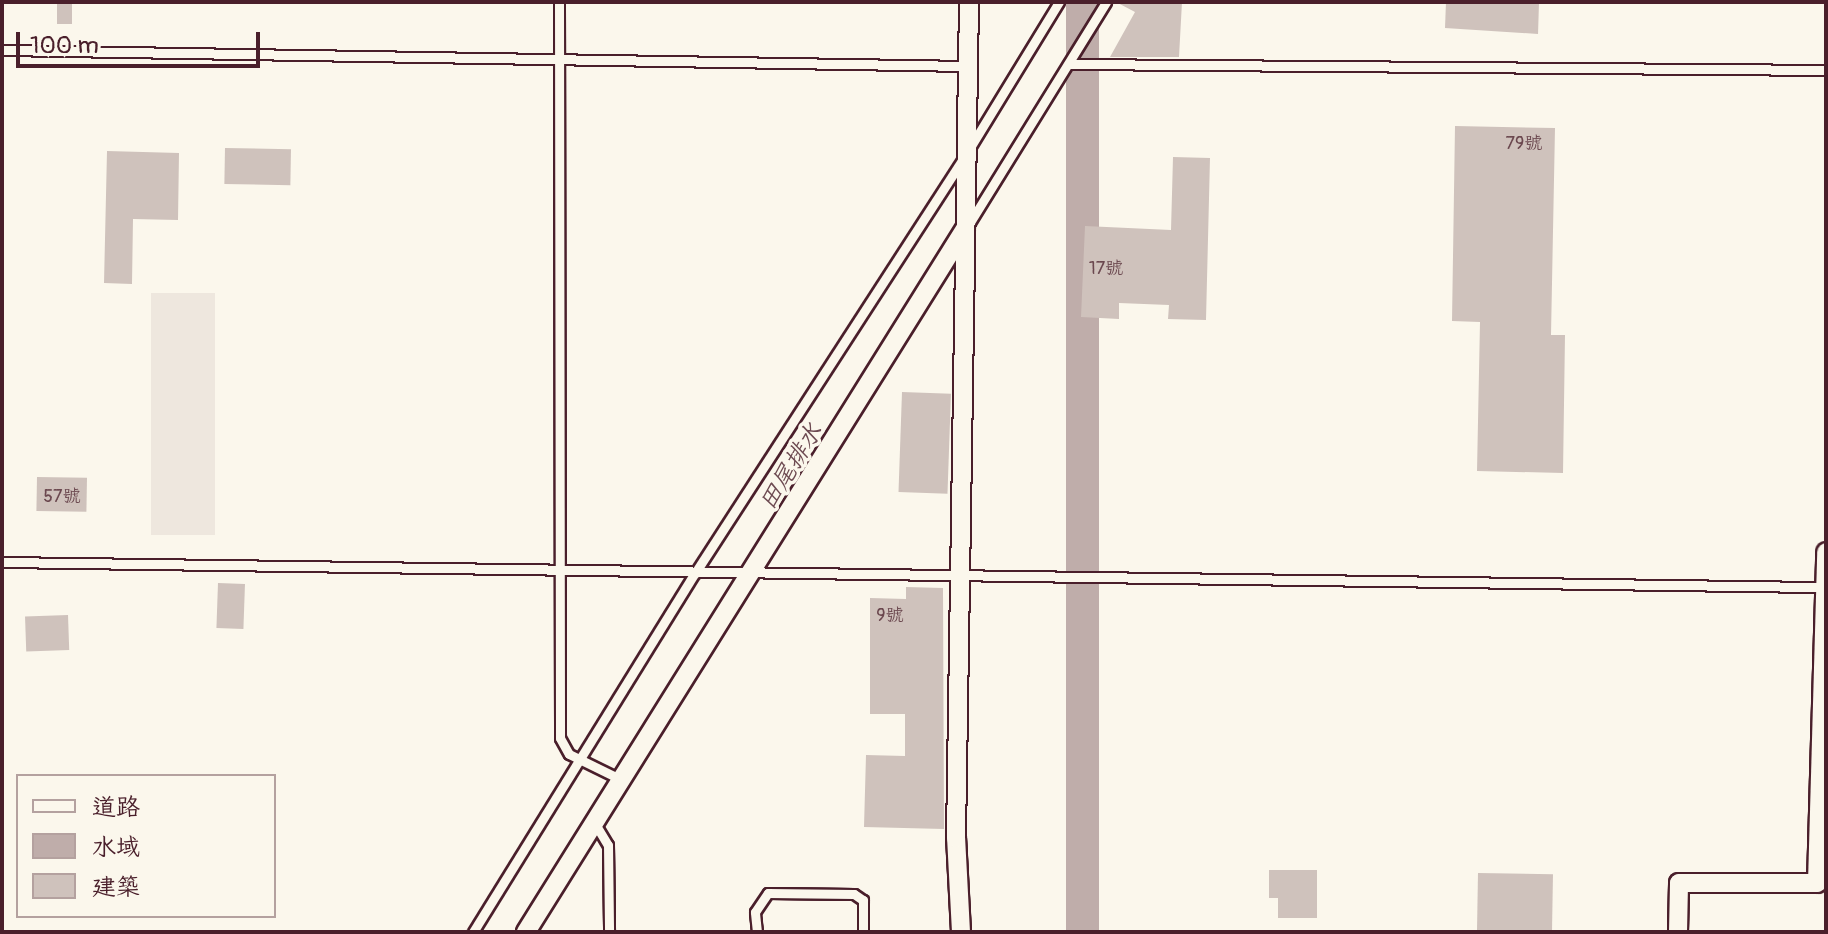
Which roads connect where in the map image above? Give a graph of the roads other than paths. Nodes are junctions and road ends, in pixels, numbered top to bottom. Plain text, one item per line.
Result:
1 (559, 2) edge
2 (969, 2) edge
3 (1059, 2) edge
4 (1106, 2) edge
5 (2, 50) edge
6 (559, 57) junction
7 (1069, 64) junction
8 (968, 66) junction
9 (1826, 70) edge
10 (969, 148) junction
11 (967, 227) junction
12 (1826, 552) edge
13 (2, 562) edge
14 (561, 572) junction
15 (695, 573) junction
16 (748, 574) junction
17 (960, 577) junction
18 (1826, 587) edge
19 (582, 759) junction
20 (616, 776) junction
21 (592, 820) junction
22 (1822, 884) edge
23 (473, 932) edge
24 (526, 932) edge
25 (609, 932) edge
26 (757, 932) edge
27 (863, 932) edge
28 (961, 932) edge
29 (1678, 932) edge

1 - 6 lane
2 - 8 street
3 - 10 lane
4 - 7 lane
5 - 6 lane
6 - 8 lane
6 - 14 lane
7 - 9 lane
7 - 11 lane
8 - 10 street
10 - 11 street
10 - 15 lane
11 - 16 street
11 - 17 street
12 - 18 street
13 - 14 lane
14 - 15 lane
14 - 19 lane
15 - 16 lane
15 - 19 lane
16 - 17 lane
16 - 20 street
17 - 18 lane
17 - 28 street
18 - 22 street
19 - 20 lane
19 - 23 lane
20 - 21 street
21 - 24 street
21 - 25 lane
22 - 29 street
26 - 27 lane

